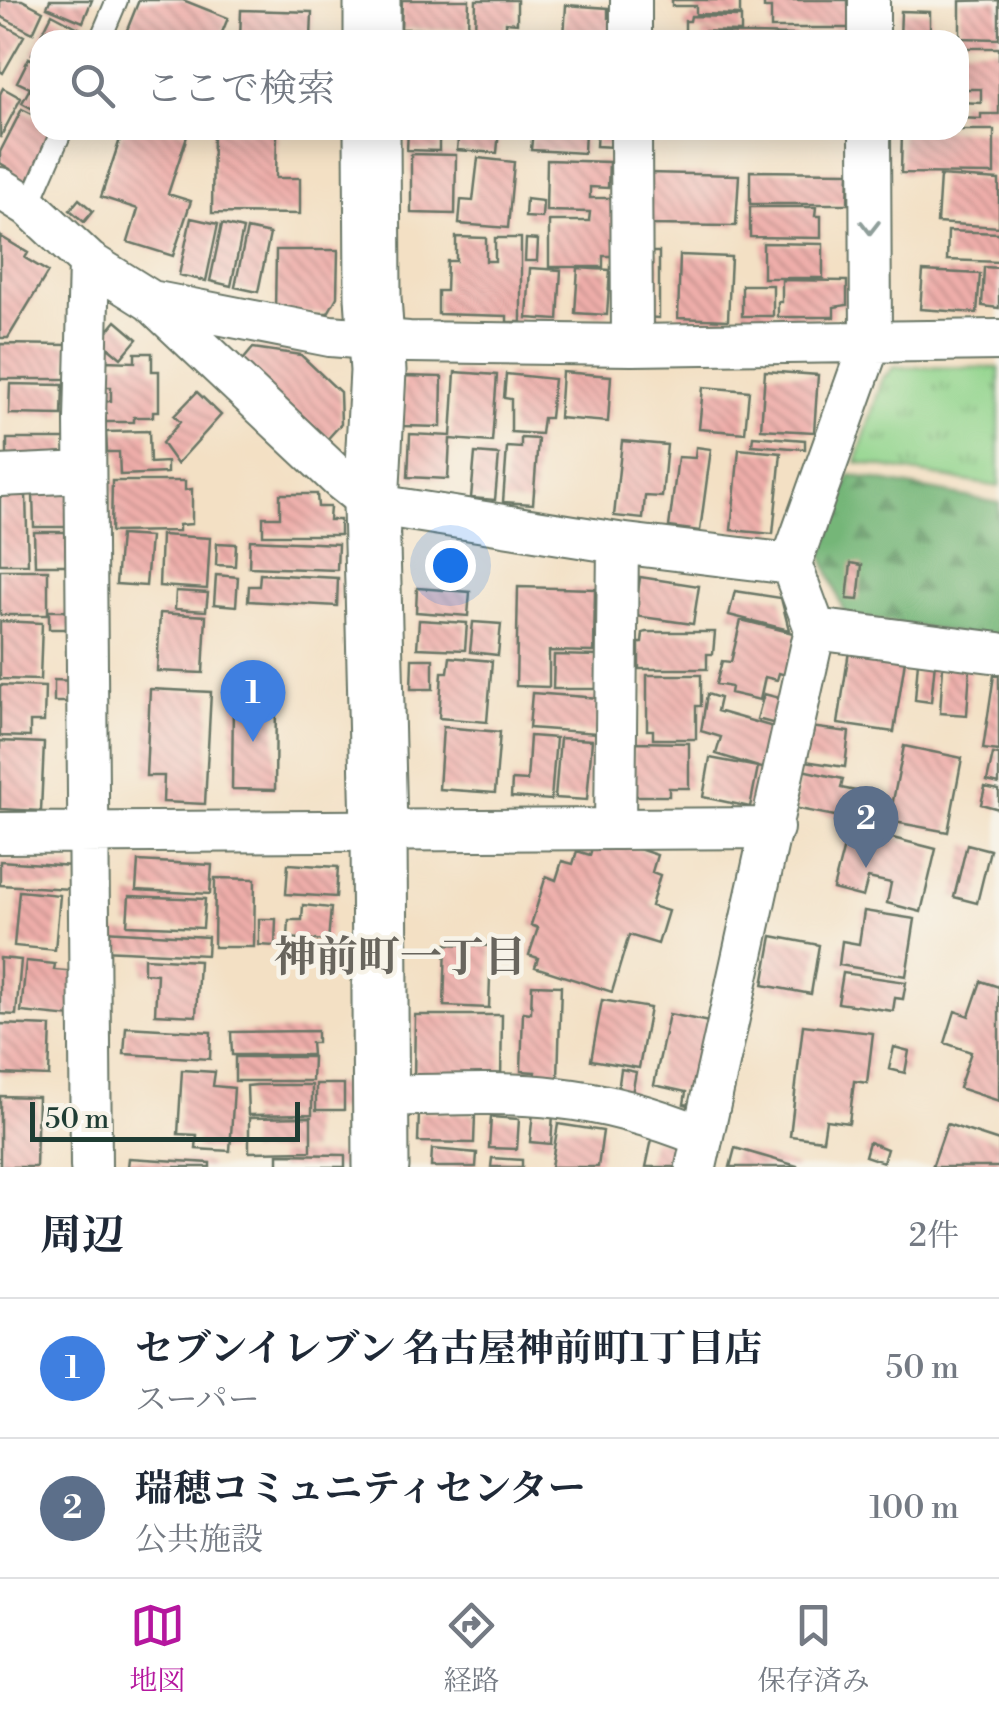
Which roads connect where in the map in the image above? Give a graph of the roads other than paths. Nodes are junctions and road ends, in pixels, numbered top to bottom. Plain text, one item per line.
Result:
1 (117, 0) edge
2 (372, 0) edge
3 (631, 0) edge
4 (869, 0) edge
5 (104, 30) edge
6 (372, 30) edge
7 (631, 30) edge
8 (870, 30) edge
9 (55, 140) edge
10 (372, 140) edge
11 (631, 140) edge
12 (870, 140) edge
13 (15, 197) edge
14 (89, 262) junction
15 (151, 301) junction
16 (376, 340) junction
17 (870, 340) junction
18 (999, 340) edge
19 (632, 346) junction
20 (85, 472) junction
21 (0, 476) edge
22 (371, 504) junction
23 (618, 543) junction
24 (791, 564) junction
25 (815, 629) junction
26 (999, 653) edge
27 (616, 827) junction
28 (773, 828) junction
29 (379, 829) junction
30 (88, 832) junction
31 (0, 833) edge
32 (381, 1096) junction
33 (699, 1151) edge
34 (91, 1167) edge
35 (381, 1167) edge

1 - 5 lane
2 - 6 street
3 - 7 street
4 - 8 street
9 - 13 lane
10 - 16 street
11 - 19 street
12 -> 17 street
13 - 14 street
14 - 15 street
14 - 20 street
15 - 16 street
15 - 22 street
16 - 19 street
16 - 22 street
17 - 18 street
17 - 19 street
17 - 24 street
20 - 21 street
20 - 30 street
22 - 23 street
22 - 29 street
23 - 24 street
23 - 27 street
24 - 25 street
25 - 26 street
25 - 28 street
27 - 28 street
27 - 29 street
28 - 33 street
29 - 30 street
29 - 32 street
30 - 31 street
30 - 34 street
32 - 33 street
32 - 35 street

